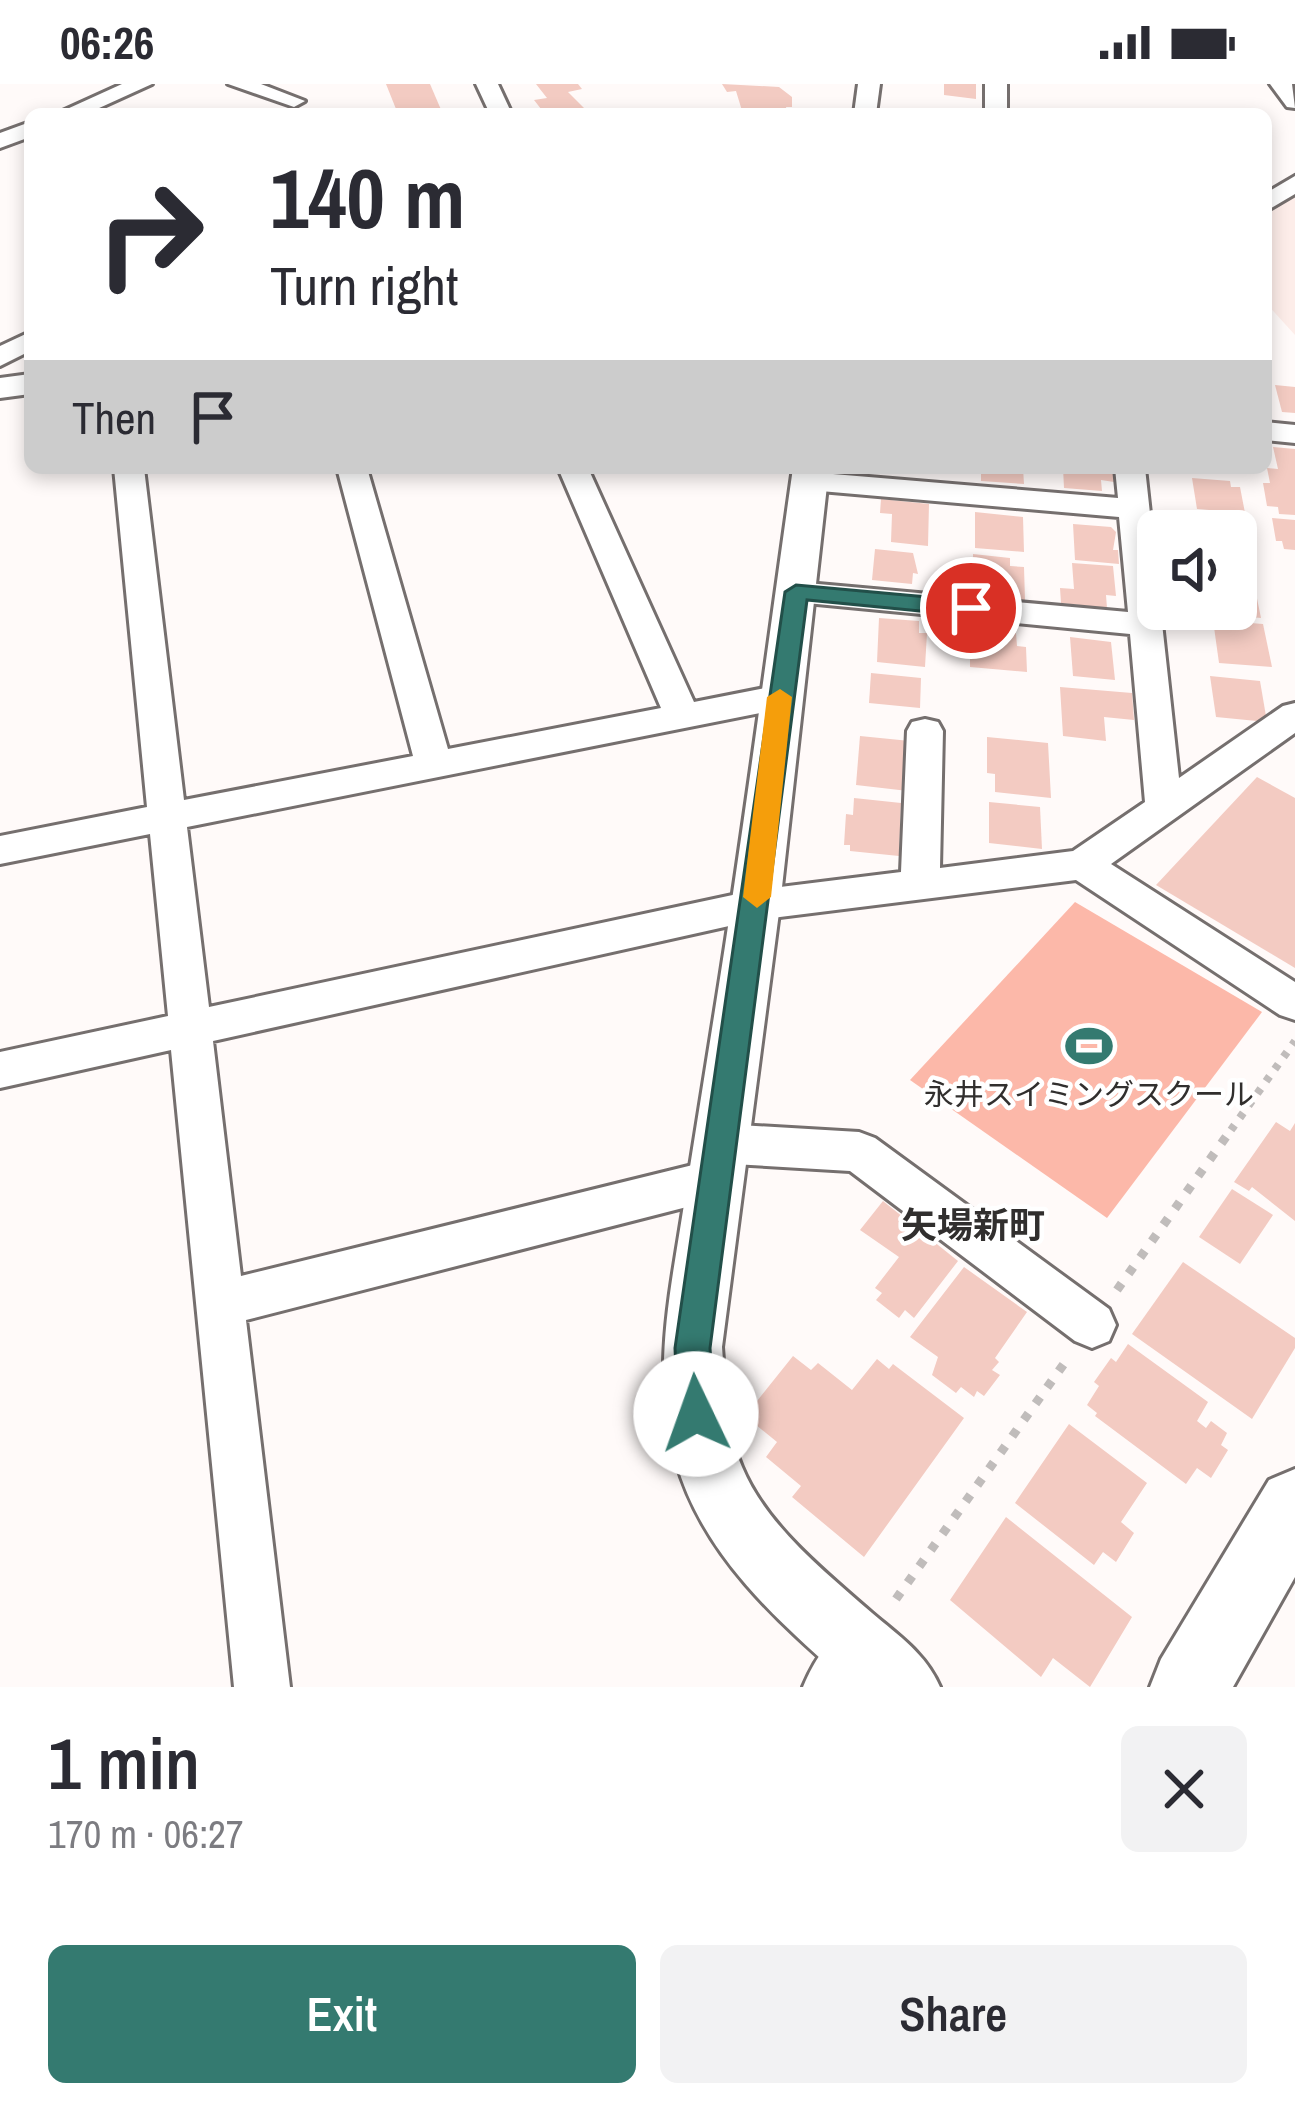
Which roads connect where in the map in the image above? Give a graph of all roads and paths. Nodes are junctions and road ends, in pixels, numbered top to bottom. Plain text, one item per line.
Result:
1 (141, 84) edge
2 (239, 84) edge
3 (320, 84) edge
4 (1281, 84) edge
5 (1295, 102) edge
6 (287, 107) edge
7 (82, 108) edge
8 (130, 474) edge
9 (354, 474) edge
10 (575, 474) edge
11 (810, 474) edge
12 (1131, 474) edge
13 (1134, 509) junction
14 (1137, 538) edge
15 (796, 592) junction
16 (1137, 624) edge
17 (1146, 630) edge
18 (780, 697) junction
19 (681, 713) junction
20 (1295, 715) edge
21 (925, 731) dead end
22 (434, 766) junction
23 (1164, 810) junction
24 (167, 817) junction
25 (0, 850) edge
26 (1082, 865) junction
27 (920, 885) junction
28 (756, 905) junction
29 (1295, 1003) edge
30 (189, 1028) junction
31 (0, 1070) edge
32 (720, 1162) junction
33 (219, 1304) junction
34 (1092, 1325) dead end
35 (1295, 1506) edge
36 (846, 1667) edge
37 (262, 1687) edge
38 (905, 1687) edge
39 (1189, 1687) edge

1 - 7 street
2 - 6 street
3 - 6 street
4 - 5 street
8 - 24 street
9 - 22 street
10 - 19 street
11 - 13 street
11 - 15 street
12 - 13 street
13 - 14 street
15 - 16 street
15 - 18 street
17 - 23 street
18 - 19 street
18 - 28 street
19 - 22 street
20 - 23 street
21 - 27 street
22 - 24 street
23 - 26 street
24 - 25 street
24 - 30 street
26 - 27 street
26 - 29 street
27 - 28 street
28 - 30 street
28 - 32 street
30 - 31 street
30 - 33 street
32 - 33 street
32 - 34 street
32 - 36 street
33 - 37 street
35 - 39 main road
36 - 38 street

